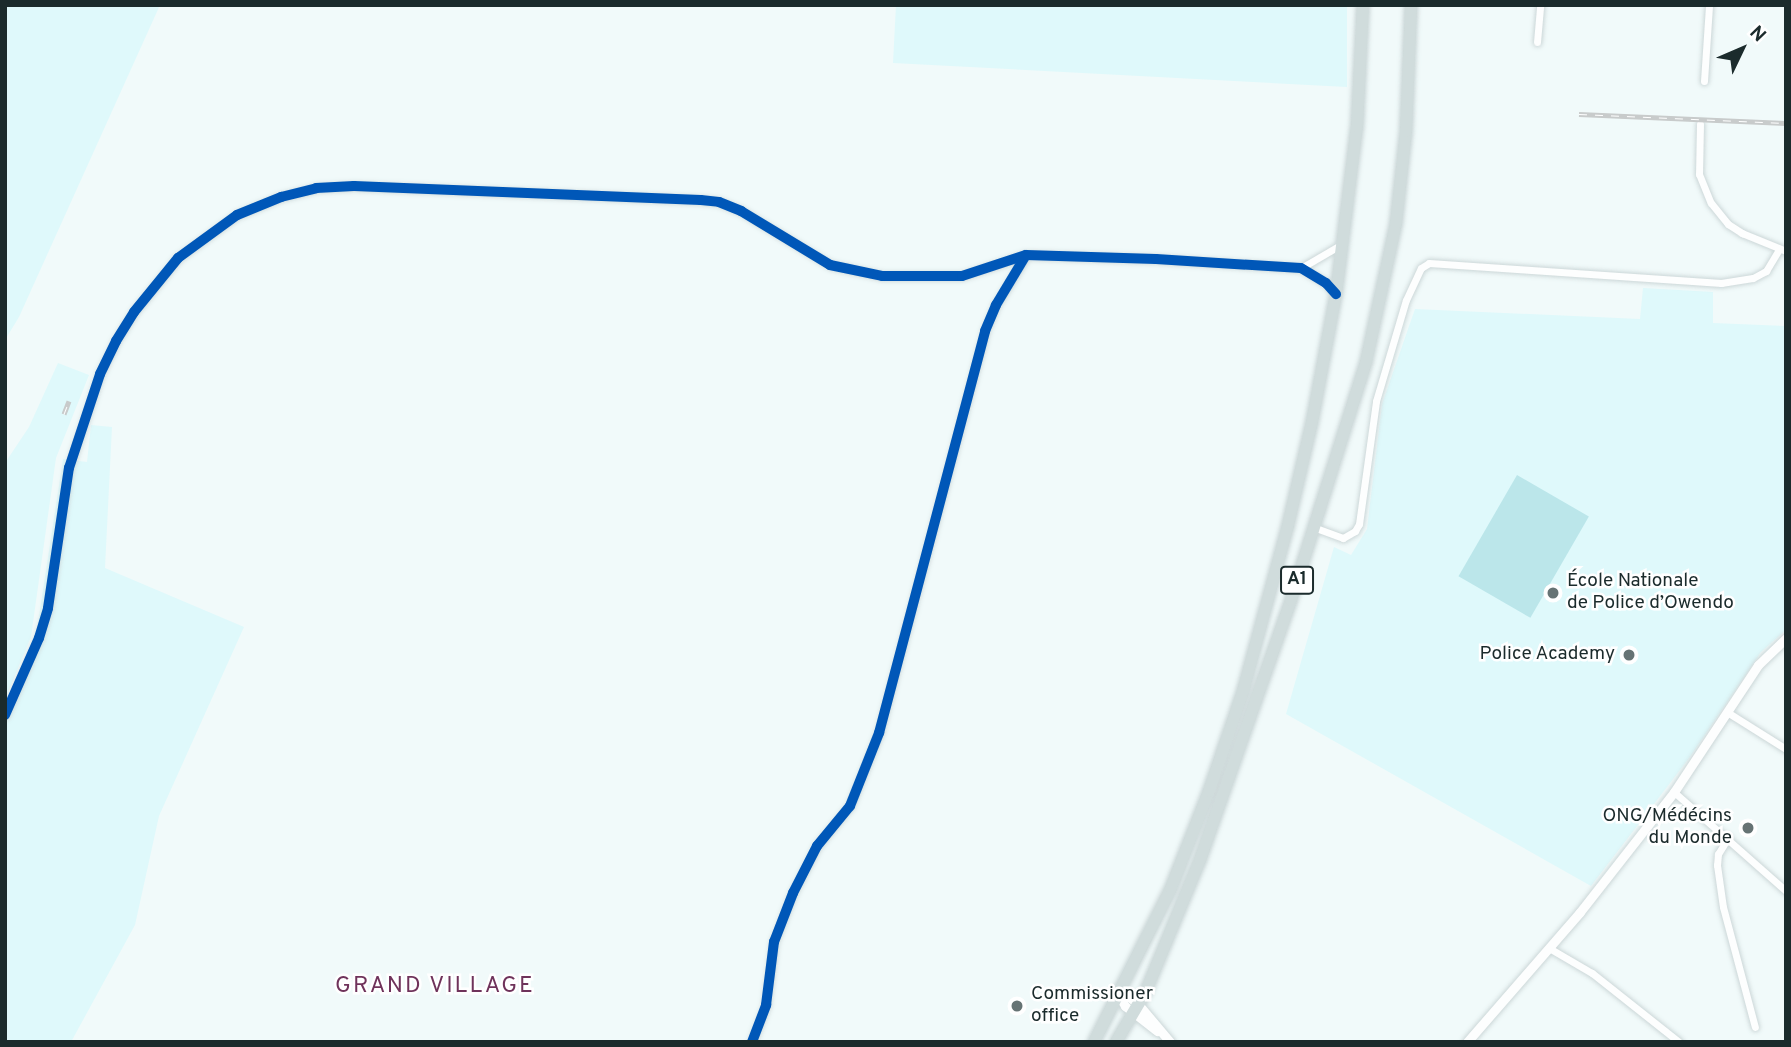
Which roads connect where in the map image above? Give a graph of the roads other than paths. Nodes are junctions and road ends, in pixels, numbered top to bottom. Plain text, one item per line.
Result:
1 (1363, 5) edge
2 (1411, 5) edge
3 (1540, 5) edge
4 (1709, 5) edge
5 (1537, 42) dead end
6 (1703, 81) dead end
7 (1699, 124) dead end
8 (1343, 243) junction
9 (1784, 251) edge
10 (1026, 255) junction
11 (1301, 268) junction
12 (1336, 294) junction
13 (1313, 527) junction
14 (1786, 638) edge
15 (1727, 712) junction
16 (5, 715) edge
17 (1786, 749) edge
18 (1674, 792) junction
19 (1728, 838) junction
20 (1786, 891) edge
21 (1549, 947) junction
22 (1119, 996) junction
23 (1135, 1008) junction
24 (1755, 1027) dead end
25 (1168, 1040) edge
26 (1472, 1040) edge
27 (752, 1042) edge
28 (1094, 1042) edge
29 (1116, 1042) edge
30 (1679, 1042) edge

1 - 8 highway, A1
2 - 13 highway, A1
3 - 5 street
4 - 6 street
7 - 9 street
8 - 11 street
8 - 12 highway, A1
9 - 13 street
10 - 11 street
10 - 16 street
10 - 27 street
11 - 12 street
12 - 22 highway, A1
13 - 23 highway, A1
14 - 15 street
15 - 17 street
15 - 18 street
18 - 19 street
18 - 21 street
19 - 20 street
19 - 24 street
21 - 26 street
21 - 30 street
22 - 23 street
22 - 28 highway, A1
23 - 25 street
23 - 29 highway, A1

